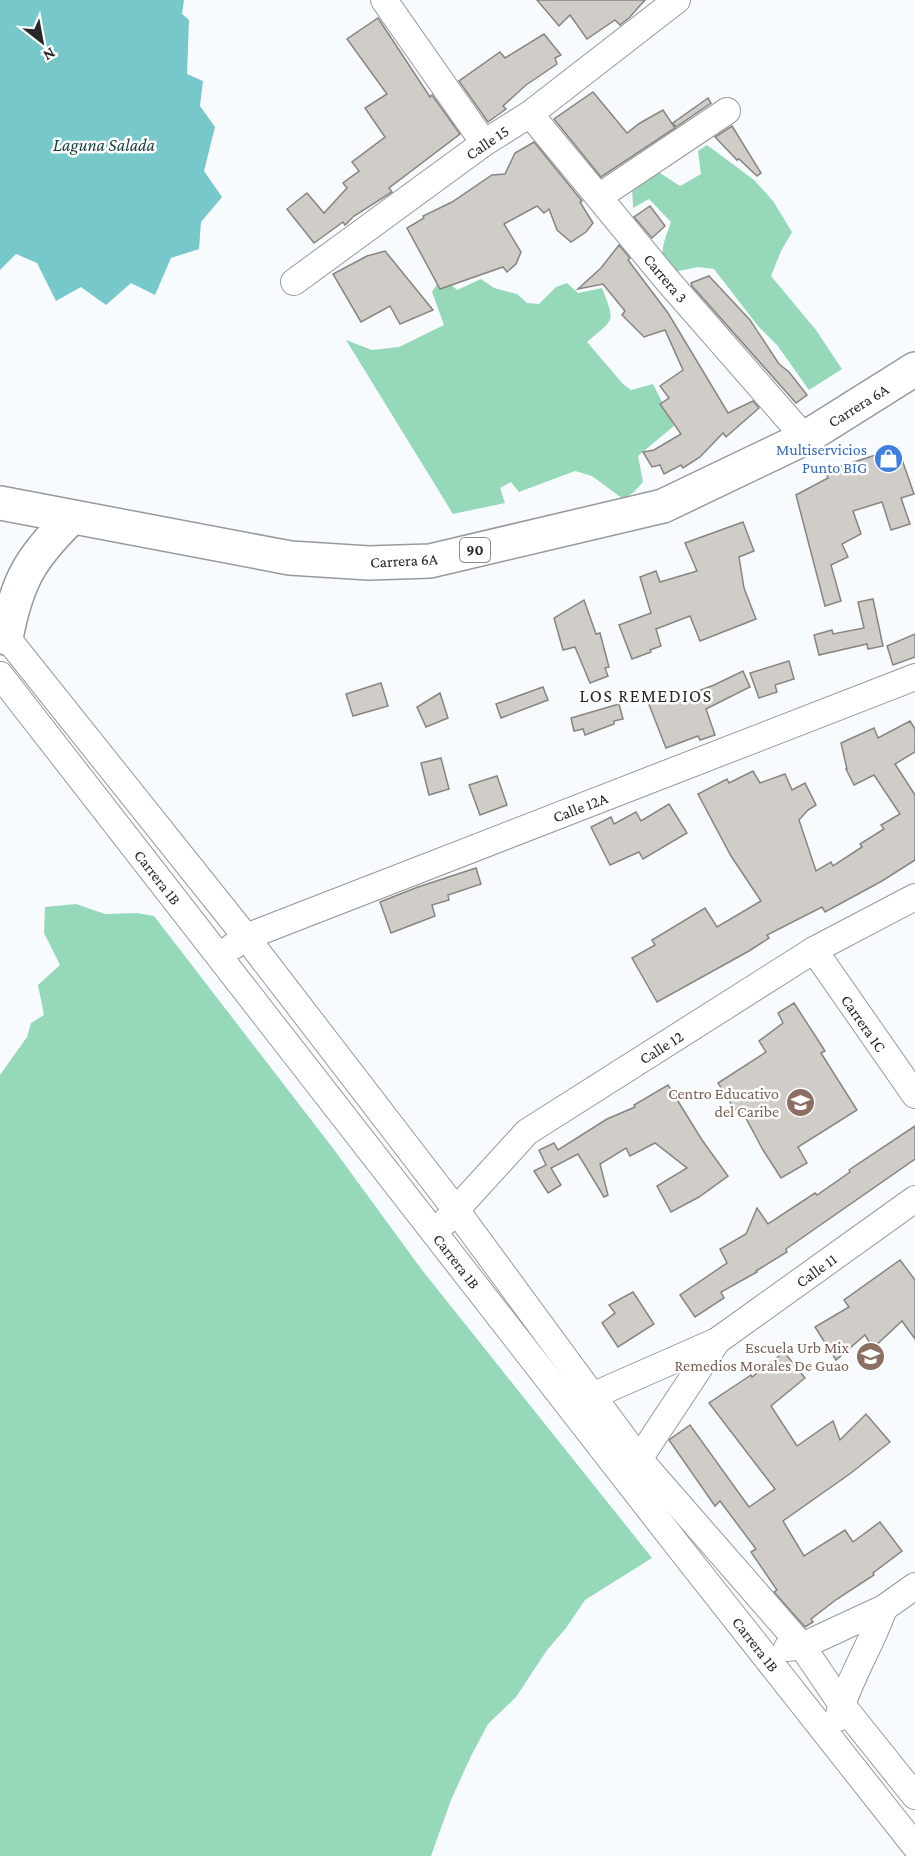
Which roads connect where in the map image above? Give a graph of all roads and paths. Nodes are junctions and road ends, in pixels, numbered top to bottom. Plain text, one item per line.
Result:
1 (677, 0) edge
2 (388, 1) edge
3 (727, 111) dead end
4 (530, 114) junction
5 (484, 143) junction
6 (600, 196) junction
7 (294, 282) dead end
8 (915, 369) edge
9 (805, 438) junction
10 (0, 503) edge
11 (71, 518) junction
12 (3, 633) edge
13 (0, 675) edge
14 (915, 677) edge
15 (915, 897) edge
16 (246, 937) junction
17 (814, 950) junction
18 (220, 956) junction
19 (915, 1095) edge
20 (915, 1199) edge
21 (456, 1210) junction
22 (435, 1233) junction
23 (717, 1341) junction
24 (583, 1403) junction
25 (634, 1470) junction
26 (915, 1586) edge
27 (884, 1608) junction
28 (802, 1646) junction
29 (762, 1651) junction
30 (842, 1704) junction
31 (832, 1741) junction
32 (915, 1796) edge
33 (915, 1846) edge

1 - 4 street, Calle 15
2 - 5 street
3 - 6 street
4 - 5 street, Calle 15
4 - 6 street, Carrera 3
5 - 7 street, Calle 15
6 - 9 street, Carrera 3
8 - 9 highway, Carrera 6A / 90
9 - 11 highway, Carrera 6A / 90
10 - 11 highway, Carrera 6A / 90
11 - 12 highway
12 - 16 street, Carrera 1B
13 - 18 street, Carrera 1B
14 - 16 street, Calle 12A
15 - 17 street, Calle 12
16 - 18 street, Calle 12A
16 - 21 street, Carrera 1B
17 - 19 street, Carrera 1C
17 - 21 street, Calle 12
18 - 22 street, Carrera 1B
20 - 23 street, Calle 11
21 - 22 street, Calle 12
21 - 24 street, Carrera 1B
22 - 24 street, Carrera 1B
23 - 24 street
23 - 25 street
24 - 25 street, Carrera 1B
25 - 28 street, Carrera 1B
25 - 29 street, Carrera 1B
26 - 27 street
27 - 28 street
27 - 30 street
28 - 29 street
28 - 30 street, Carrera 1B
29 - 31 street, Carrera 1B
30 - 31 street
30 - 32 street, Carrera 1B
31 - 33 street, Carrera 1B

